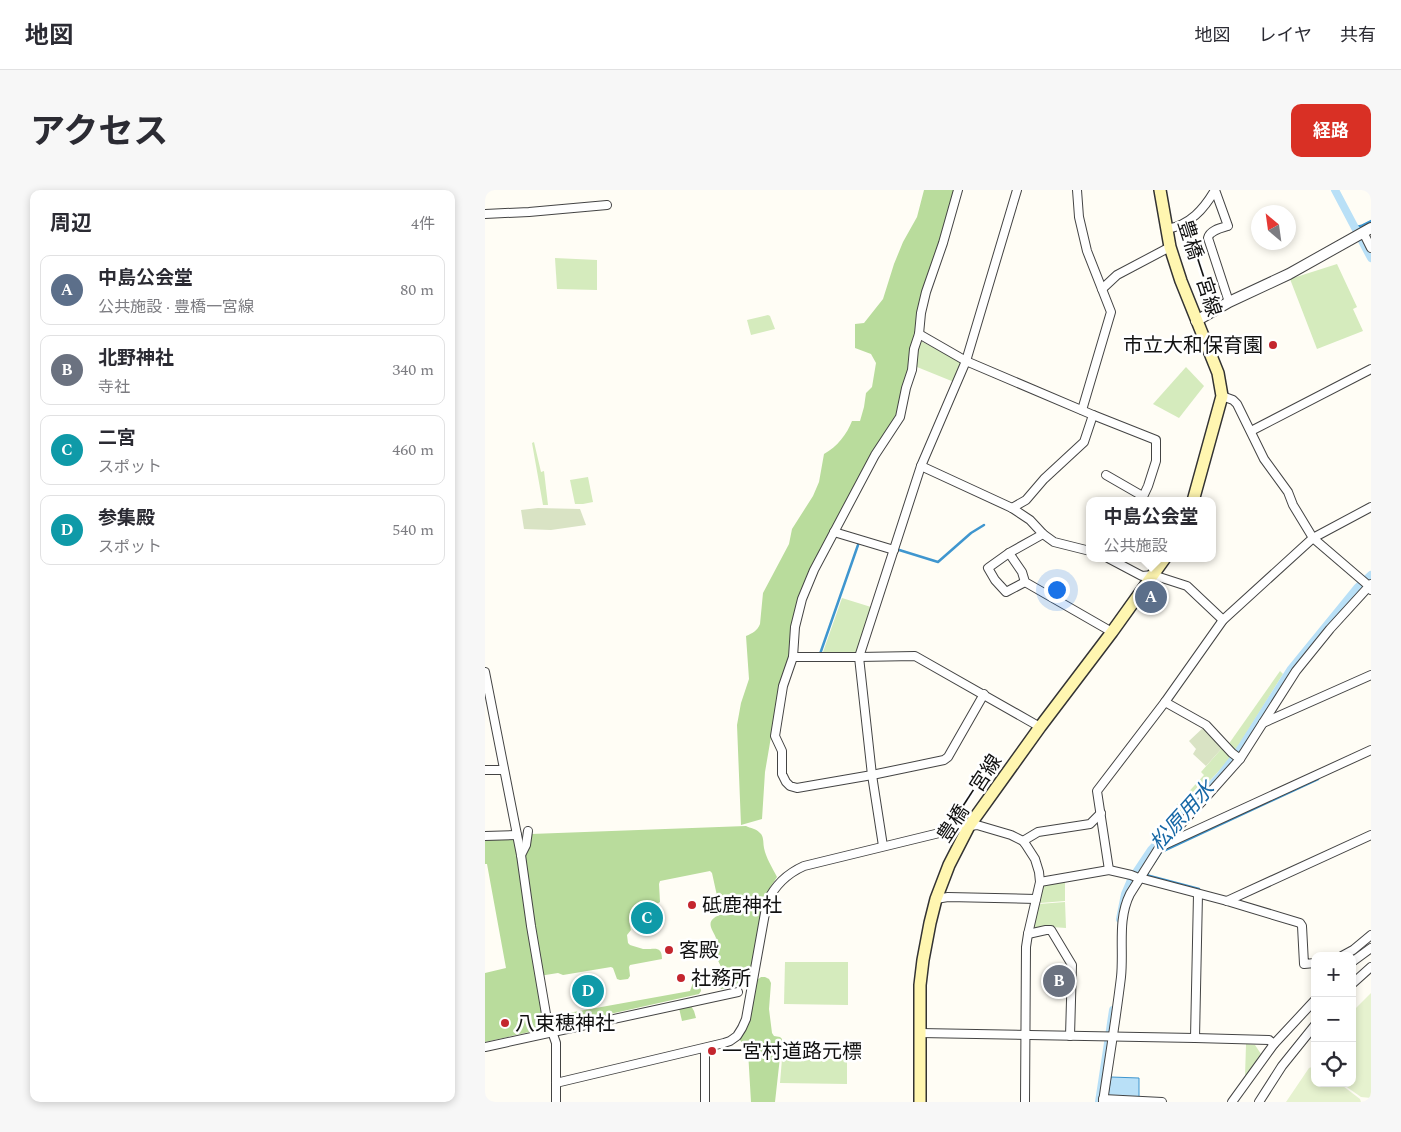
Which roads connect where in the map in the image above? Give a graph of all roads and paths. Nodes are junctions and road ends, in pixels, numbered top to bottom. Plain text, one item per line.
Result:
1 (958, 190) edge
2 (1017, 190) edge
3 (1077, 190) edge
4 (1160, 190) edge
5 (1215, 190) edge
6 (607, 206) dead end
7 (485, 214) edge
8 (1167, 229) junction
9 (1367, 230) edge
10 (1171, 247) junction
11 (1371, 248) edge
12 (1102, 289) junction
13 (1229, 302) junction
14 (1196, 321) junction
15 (919, 334) junction
16 (966, 361) junction
17 (1371, 369) edge
18 (1222, 396) junction
19 (1082, 410) junction
20 (1093, 415) junction
21 (1251, 431) junction
22 (921, 466) junction
23 (1106, 475) dead end
24 (1141, 497) edge
25 (1144, 497) edge
26 (1194, 497) edge
27 (1012, 508) junction
28 (1371, 508) edge
29 (834, 532) junction
30 (1043, 534) junction
31 (1313, 538) junction
32 (894, 550) junction
33 (1086, 550) edge
34 (1009, 553) junction
35 (1117, 562) edge
36 (1162, 562) edge
37 (1153, 575) junction
38 (1025, 582) junction
39 (1370, 587) edge
40 (1223, 620) junction
41 (1112, 632) junction
42 (793, 657) junction
43 (859, 657) junction
44 (485, 672) edge
45 (1371, 674) edge
46 (984, 694) junction
47 (1165, 702) junction
48 (489, 712) edge
49 (1263, 724) junction
50 (1040, 727) junction
51 (1371, 750) edge
52 (1240, 758) junction
53 (485, 770) edge
54 (504, 770) junction
55 (872, 775) junction
56 (1101, 813) junction
57 (969, 826) junction
58 (528, 831) dead end
59 (517, 834) junction
60 (1371, 835) edge
61 (485, 836) edge
62 (1023, 841) junction
63 (883, 846) junction
64 (1159, 848) junction
65 (521, 855) junction
66 (1109, 870) junction
67 (1135, 877) junction
68 (1041, 882) junction
69 (1198, 894) junction
70 (937, 898) junction
71 (1035, 899) junction
72 (1227, 901) junction
73 (1028, 934) junction
74 (1371, 935) edge
75 (1371, 948) edge
76 (1349, 952) edge
77 (1356, 959) edge
78 (1311, 963) edge
79 (1371, 967) edge
80 (1356, 980) edge
81 (738, 992) dead end
82 (1311, 1004) edge
83 (1311, 1030) edge
84 (552, 1033) junction
85 (920, 1034) junction
86 (1026, 1036) junction
87 (1070, 1036) junction
88 (1113, 1037) junction
89 (1195, 1038) junction
90 (1275, 1044) junction
91 (485, 1047) edge
92 (705, 1048) junction
93 (556, 1083) junction
94 (1103, 1101) edge
95 (556, 1102) edge
96 (705, 1102) edge
97 (919, 1102) edge
98 (1025, 1102) edge
99 (1162, 1102) edge
100 (1232, 1102) edge
101 (1259, 1102) edge

1 - 15 street
2 - 16 street
3 - 12 street
4 - 8 main road, 豊橋一宮線
5 - 8 street
5 - 13 street
6 - 7 street
8 - 10 main road, 豊橋一宮線
9 - 11 street
9 - 13 street
10 - 12 street
10 - 14 main road, 豊橋一宮線
12 - 19 street
13 - 14 street
14 - 18 main road, 豊橋一宮線
15 - 16 street
15 - 29 street
16 - 19 street
16 - 22 street
17 - 21 street
18 - 21 street
18 - 26 main road, 豊橋一宮線
19 - 20 street
20 - 25 street
20 - 27 street
21 - 31 street
22 - 27 street
22 - 32 street
23 - 24 street
27 - 30 street
28 - 31 street
29 - 32 street
29 - 42 street
30 - 33 street
30 - 34 street
31 - 39 street
31 - 40 street
32 - 43 street
34 - 38 street
34 - 38 street
35 - 37 street
36 - 37 main road, 豊橋一宮線
37 - 40 street
37 - 41 main road, 豊橋一宮線
38 - 41 street
39 - 49 street
40 - 47 street
41 - 50 main road, 豊橋一宮線
42 - 43 street
42 - 55 street
43 - 46 street
43 - 55 street
44 - 48 street
45 - 49 street
46 - 50 street
46 - 55 street
47 - 52 street
47 - 56 street
48 - 54 street
49 - 52 street
50 - 57 main road, 豊橋一宮線
51 - 64 street
52 - 64 street
53 - 54 street
54 - 59 street
55 - 63 street
56 - 62 street
56 - 66 street
57 - 62 street
57 - 63 street
57 - 70 main road, 豊橋一宮線
58 - 65 street
59 - 61 street
59 - 65 street
60 - 72 street
62 - 68 street
63 - 92 street
64 - 67 street
65 - 84 street
66 - 67 street
66 - 68 street
67 - 69 street
67 - 88 street
68 - 71 street
69 - 72 street
69 - 89 street
70 - 71 street
70 - 85 main road, 豊橋一宮線
71 - 73 street
72 - 78 street
73 - 86 street
73 - 87 street
74 - 76 street
75 - 77 street
79 - 80 street
81 - 84 street
82 - 90 street
83 - 101 street
84 - 91 street
84 - 93 street
85 - 86 street
85 - 97 main road, 豊橋一宮線
86 - 87 street
86 - 98 street
87 - 88 street
88 - 89 street
88 - 94 street
89 - 90 street
90 - 100 street
92 - 93 street
92 - 96 street
93 - 95 street
94 - 99 street

